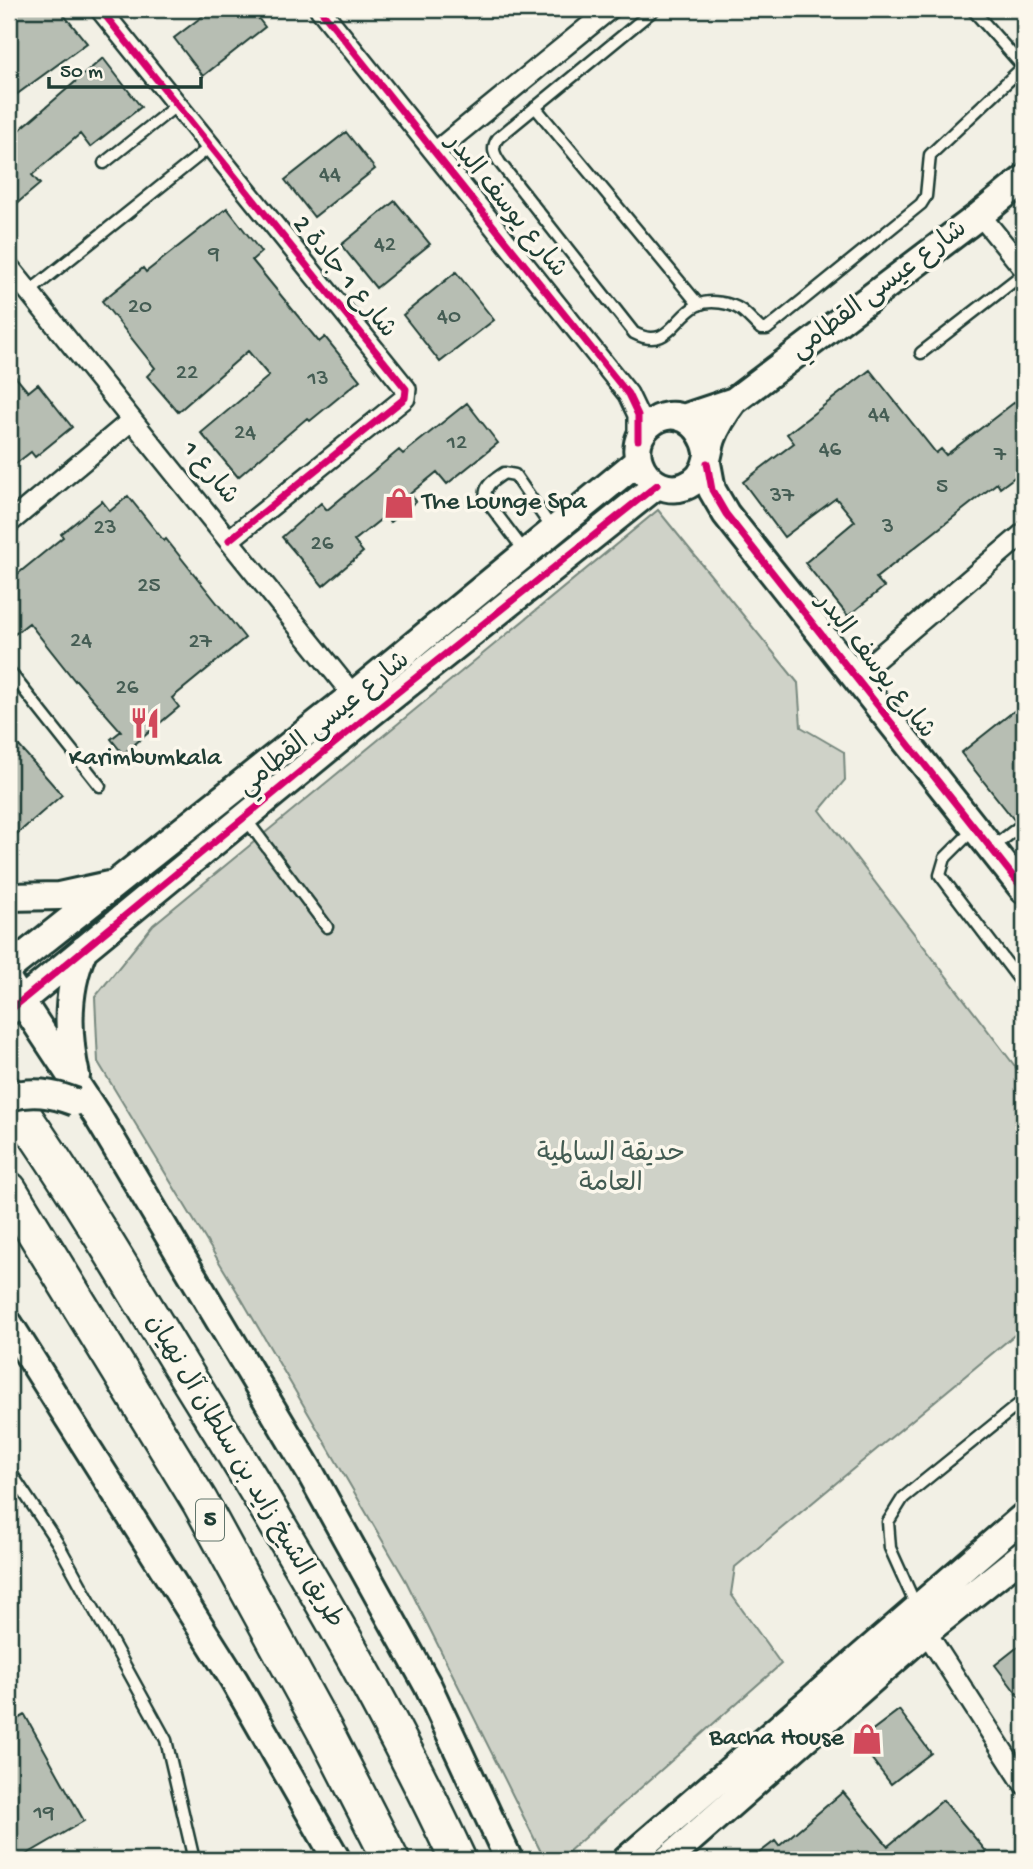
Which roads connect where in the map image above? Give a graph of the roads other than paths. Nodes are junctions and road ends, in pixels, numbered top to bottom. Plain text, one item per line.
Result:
1 (100, 9) edge
2 (320, 9) edge
3 (610, 9) edge
4 (655, 9) edge
5 (971, 9) edge
6 (1024, 67) edge
7 (177, 105) junction
8 (536, 107) junction
9 (211, 146) junction
10 (435, 152) junction
11 (104, 163) dead end
12 (1024, 179) edge
13 (980, 215) junction
14 (9, 267) edge
15 (1024, 271) edge
16 (29, 292) junction
17 (698, 304) junction
18 (921, 353) dead end
19 (628, 394) junction
20 (734, 401) junction
21 (677, 417) junction
22 (132, 420) junction
23 (638, 450) junction
24 (708, 457) junction
25 (664, 487) junction
26 (726, 514) junction
27 (9, 523) edge
28 (553, 531) junction
29 (1024, 533) edge
30 (229, 540) junction
31 (526, 553) junction
32 (9, 671) edge
33 (855, 677) junction
34 (361, 705) junction
35 (100, 786) dead end
36 (244, 817) junction
37 (1024, 823) edge
38 (975, 828) junction
39 (992, 849) junction
40 (115, 884) junction
41 (1024, 890) edge
42 (9, 897) edge
43 (327, 927) dead end
44 (84, 949) junction
45 (9, 968) edge
46 (1024, 986) edge
47 (12, 1001) edge
48 (77, 1095) junction
49 (9, 1096) edge
50 (9, 1190) edge
51 (9, 1324) edge
52 (1024, 1400) edge
53 (9, 1470) edge
54 (1024, 1516) edge
55 (1024, 1554) edge
56 (917, 1608) junction
57 (926, 1632) junction
58 (1024, 1784) edge
59 (455, 1851) edge
60 (512, 1857) edge
61 (670, 1859) edge
62 (194, 1860) edge
63 (337, 1860) edge
64 (391, 1860) edge
65 (626, 1860) edge

1 - 7 street, شارع 1 جادة 2
2 - 10 street, شارع يوسف البدر
3 - 10 street
4 - 8 lane
5 - 6 lane
6 - 17 lane
7 - 9 street, شارع 1 جادة 2
7 - 11 lane
8 - 17 lane
8 - 17 lane
9 - 16 lane
9 - 30 street, شارع 1 جادة 2
10 - 19 street, شارع يوسف البدر
12 - 13 street, شارع عيسى القطامي
13 - 15 street
13 - 20 street, شارع عيسى القطامي
14 - 16 street, شارع 1
15 - 18 lane
16 - 22 street, شارع 1
19 - 21 street, شارع يوسف البدر
19 - 23 street, شارع يوسف البدر
20 - 21 street, شارع عيسى القطامي
20 - 24 street, شارع عيسى القطامي
21 - 23 street
21 - 24 street
22 - 27 street
22 - 30 street, شارع 1
23 - 25 street
23 - 28 street, شارع عيسى القطامي
24 - 25 street
24 - 26 street, شارع يوسف البدر
25 - 26 street, شارع يوسف البدر
25 - 34 street, شارع عيسى القطامي
26 - 33 street, شارع يوسف البدر
28 - 31 street, شارع عيسى القطامي
28 - 31 lane
29 - 33 street
30 - 34 street, شارع 1
31 - 34 street, شارع عيسى القطامي
32 - 35 lane
33 - 38 street, شارع يوسف البدر
34 - 36 street, شارع عيسى القطامي
34 - 40 street, شارع عيسى القطامي
36 - 43 lane
36 - 44 street, شارع عيسى القطامي
37 - 39 lane
38 - 39 street, شارع يوسف البدر
38 - 46 lane
39 - 41 street, شارع يوسف البدر
40 - 42 street
40 - 45 street, شارع عيسى القطامي
44 - 47 street, شارع عيسى القطامي
44 - 48 street
47 - 48 street
48 - 49 street, bridge
48 - 60 street
49 - 59 highway, طريق الشيخ زايد بن سلطان آل نهيان / 5
50 - 64 highway, طريق الشيخ زايد بن سلطان آل نهيان / 5
51 - 63 street
52 - 56 lane
53 - 62 lane
54 - 56 street
55 - 57 street
56 - 65 street
57 - 58 street
57 - 61 street

